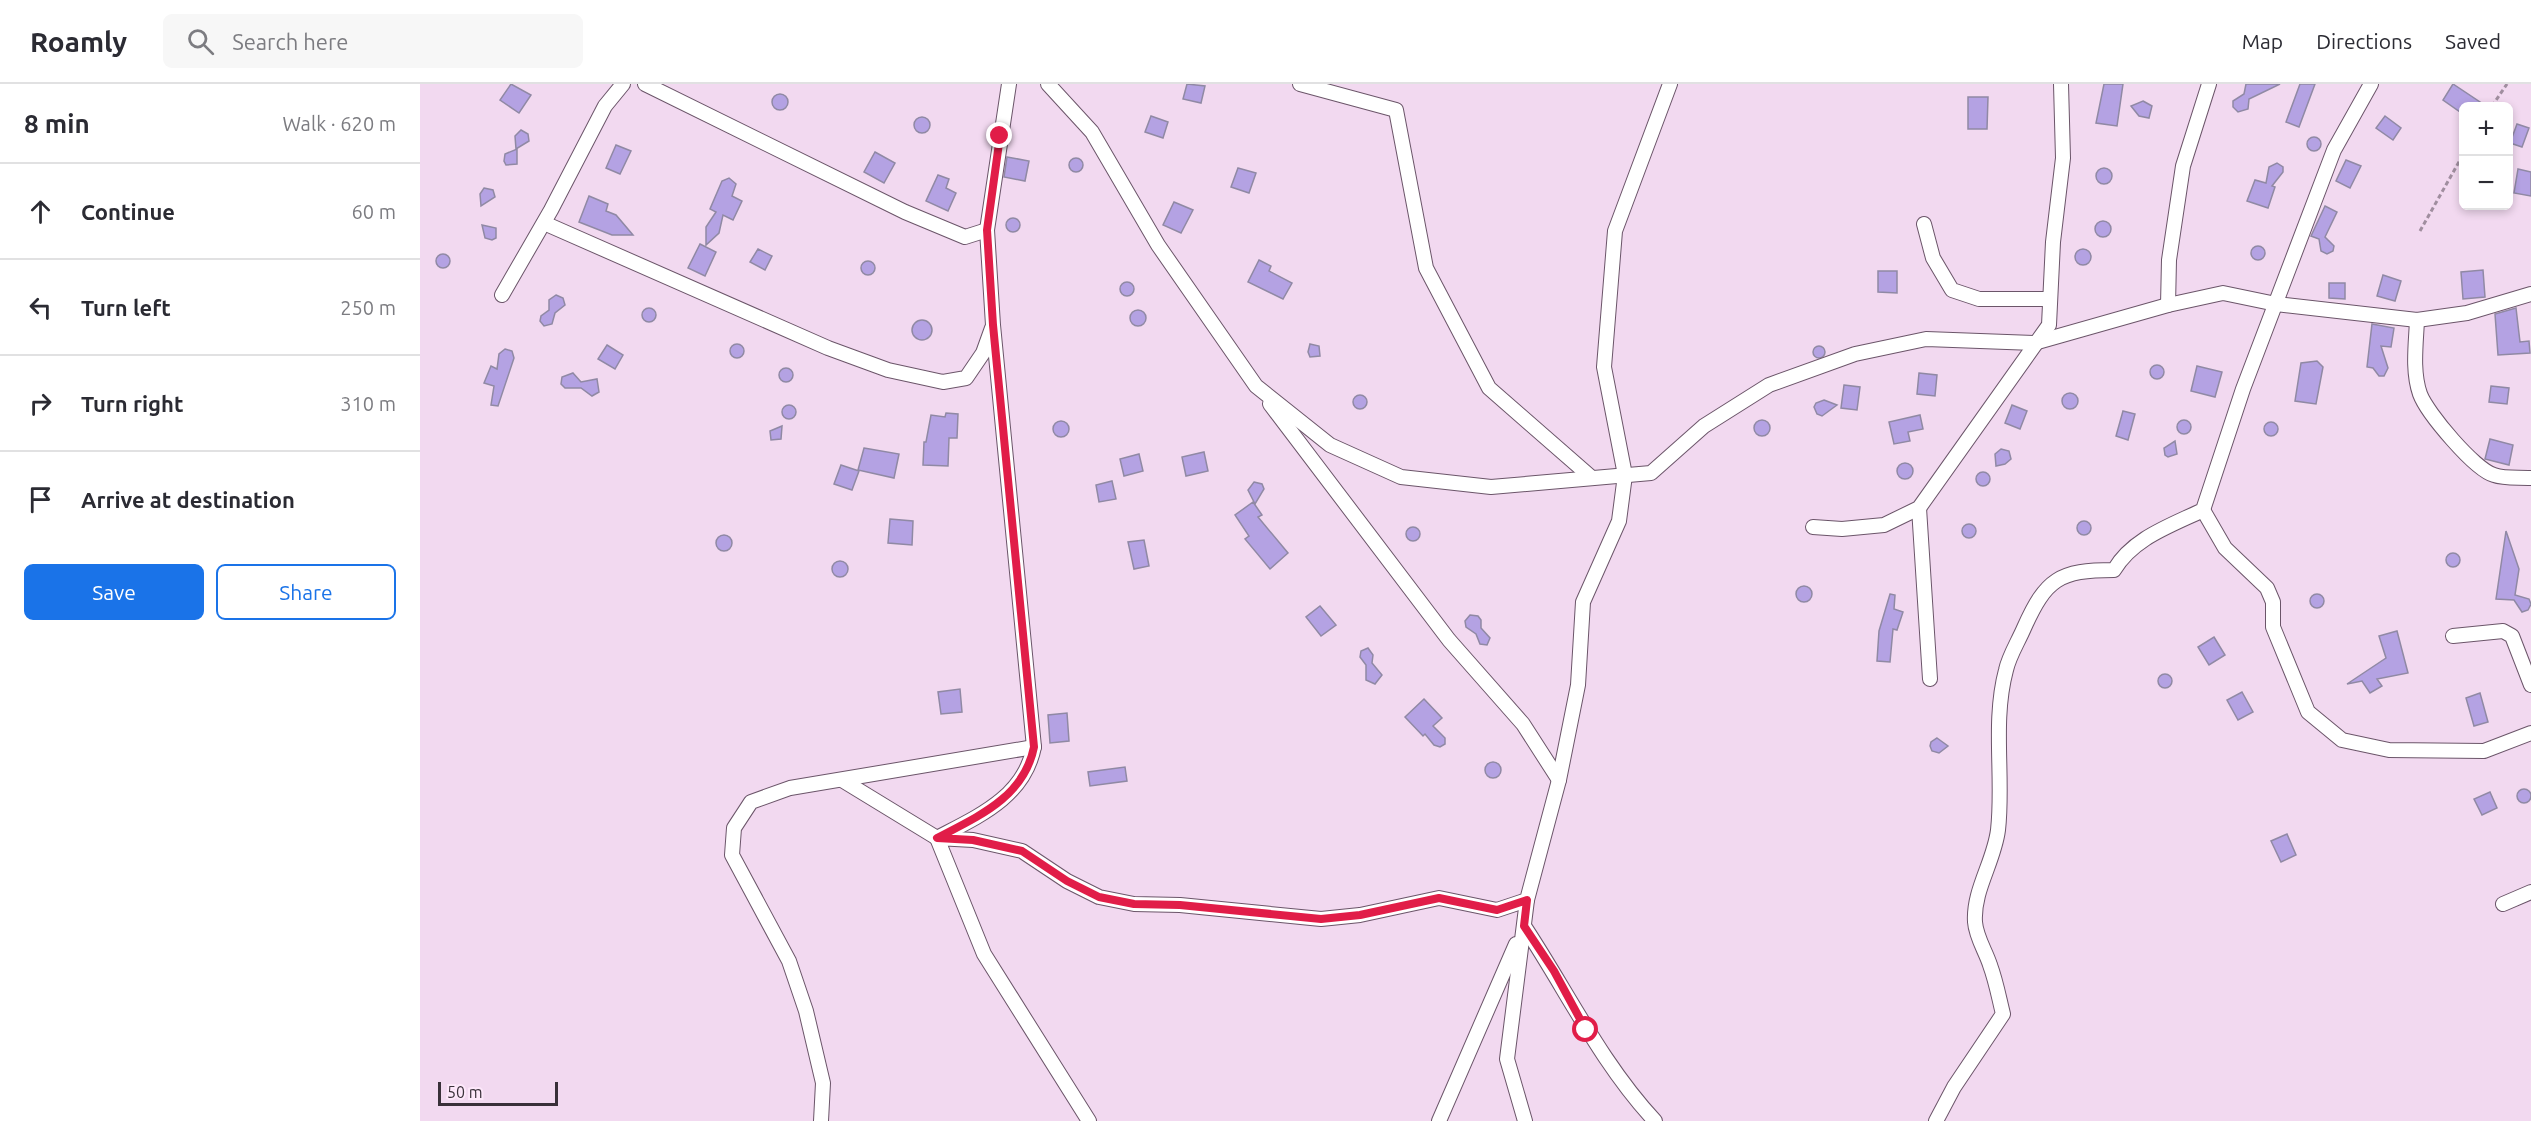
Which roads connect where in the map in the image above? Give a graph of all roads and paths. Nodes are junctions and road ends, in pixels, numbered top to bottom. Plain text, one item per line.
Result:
1 (623, 84) edge
2 (645, 84) edge
3 (1009, 84) edge
4 (1048, 84) edge
5 (1300, 84) edge
6 (1670, 84) edge
7 (2061, 84) edge
8 (2209, 84) edge
9 (2371, 84) edge
10 (2507, 84) edge
11 (2495, 102) edge
12 (2461, 156) edge
13 (544, 223) junction
14 (1924, 224) dead end
15 (987, 230) junction
16 (2420, 231) dead end
17 (2531, 294) edge
18 (502, 296) dead end
19 (2050, 299) junction
20 (2276, 304) junction
21 (2168, 305) junction
22 (2417, 320) junction
23 (993, 325) junction
24 (2034, 343) junction
25 (1256, 386) junction
26 (1625, 476) junction
27 (1592, 478) junction
28 (2531, 478) edge
29 (1919, 508) junction
30 (2203, 510) junction
31 (1813, 527) dead end
32 (2453, 636) dead end
33 (1930, 679) dead end
34 (2531, 685) edge
35 (2531, 733) edge
36 (1034, 747) junction
37 (842, 780) junction
38 (1559, 780) junction
39 (937, 838) junction
40 (2531, 892) edge
41 (1527, 900) junction
42 (2503, 904) dead end
43 (1524, 926) junction
44 (821, 1121) edge
45 (1089, 1121) edge
46 (1439, 1121) edge
47 (1525, 1121) edge
48 (1655, 1121) edge
49 (1936, 1121) edge

1 - 13 street
2 - 15 street
3 - 15 street
4 - 25 street
5 - 27 street
6 - 26 street
7 - 19 street
8 - 21 street
9 - 20 street
10 - 11 path
12 - 16 path
13 - 18 street
13 - 23 street
14 - 19 street
15 - 23 street
17 - 22 street
19 - 24 street
20 - 21 street
20 - 22 street
20 - 30 street
21 - 24 street
22 - 28 street
23 - 36 street
24 - 26 street
24 - 29 street
25 - 27 street
25 - 38 street
26 - 27 street
26 - 38 street
29 - 31 street
29 - 33 street
30 - 35 street
30 - 49 street
32 - 34 street
36 - 37 street
36 - 39 street
37 - 39 street
37 - 44 street
38 - 41 street
39 - 41 street
39 - 45 street
40 - 42 street
41 - 43 street
43 - 46 street
43 - 47 street
43 - 48 street

